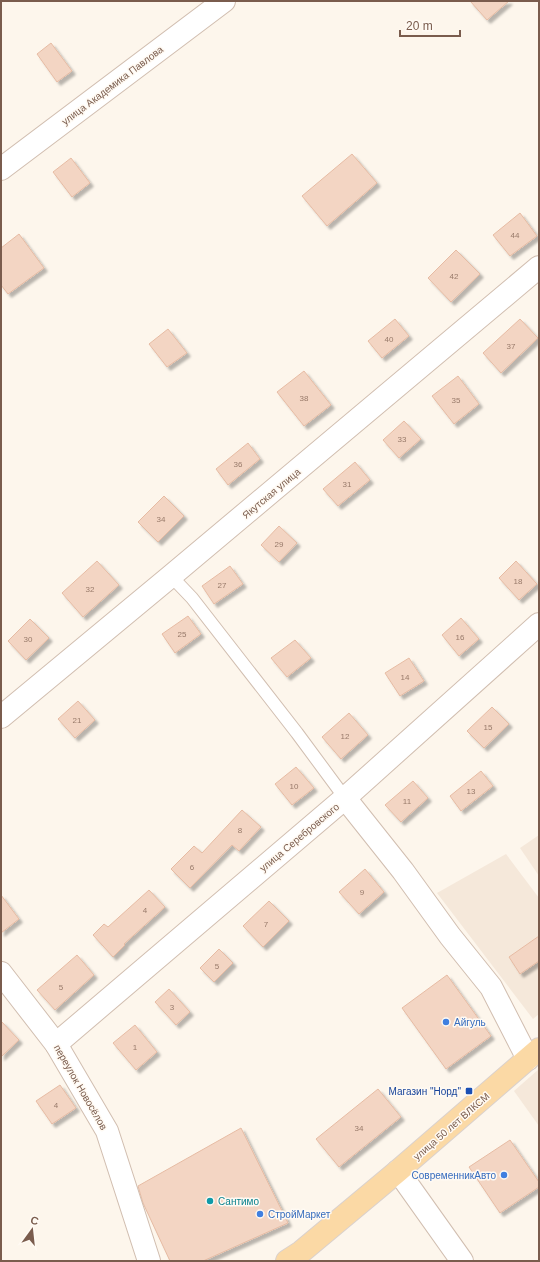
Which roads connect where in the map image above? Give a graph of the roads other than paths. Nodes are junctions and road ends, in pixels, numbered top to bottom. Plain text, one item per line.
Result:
1 (224, 1) edge
2 (1, 169) edge
3 (539, 267) edge
4 (172, 576) junction
5 (539, 624) edge
6 (1, 717) edge
7 (345, 798) junction
8 (1, 973) edge
9 (56, 1044) junction
10 (534, 1054) edge
11 (398, 1171) junction
12 (149, 1261) edge
13 (287, 1261) edge
14 (462, 1261) edge

1 - 2 street, улица Академика Павлова
3 - 4 street, Якутская улица
4 - 6 street, Якутская улица
4 - 7 lane
5 - 7 street, улица Серебровского
7 - 9 street, улица Серебровского
7 - 10 street
8 - 9 street, переулок Новосёлов
9 - 12 street, переулок Новосёлов
10 - 11 main road, улица 50 лет ВЛКСМ
11 - 13 main road, улица 50 лет ВЛКСМ
11 - 14 street

